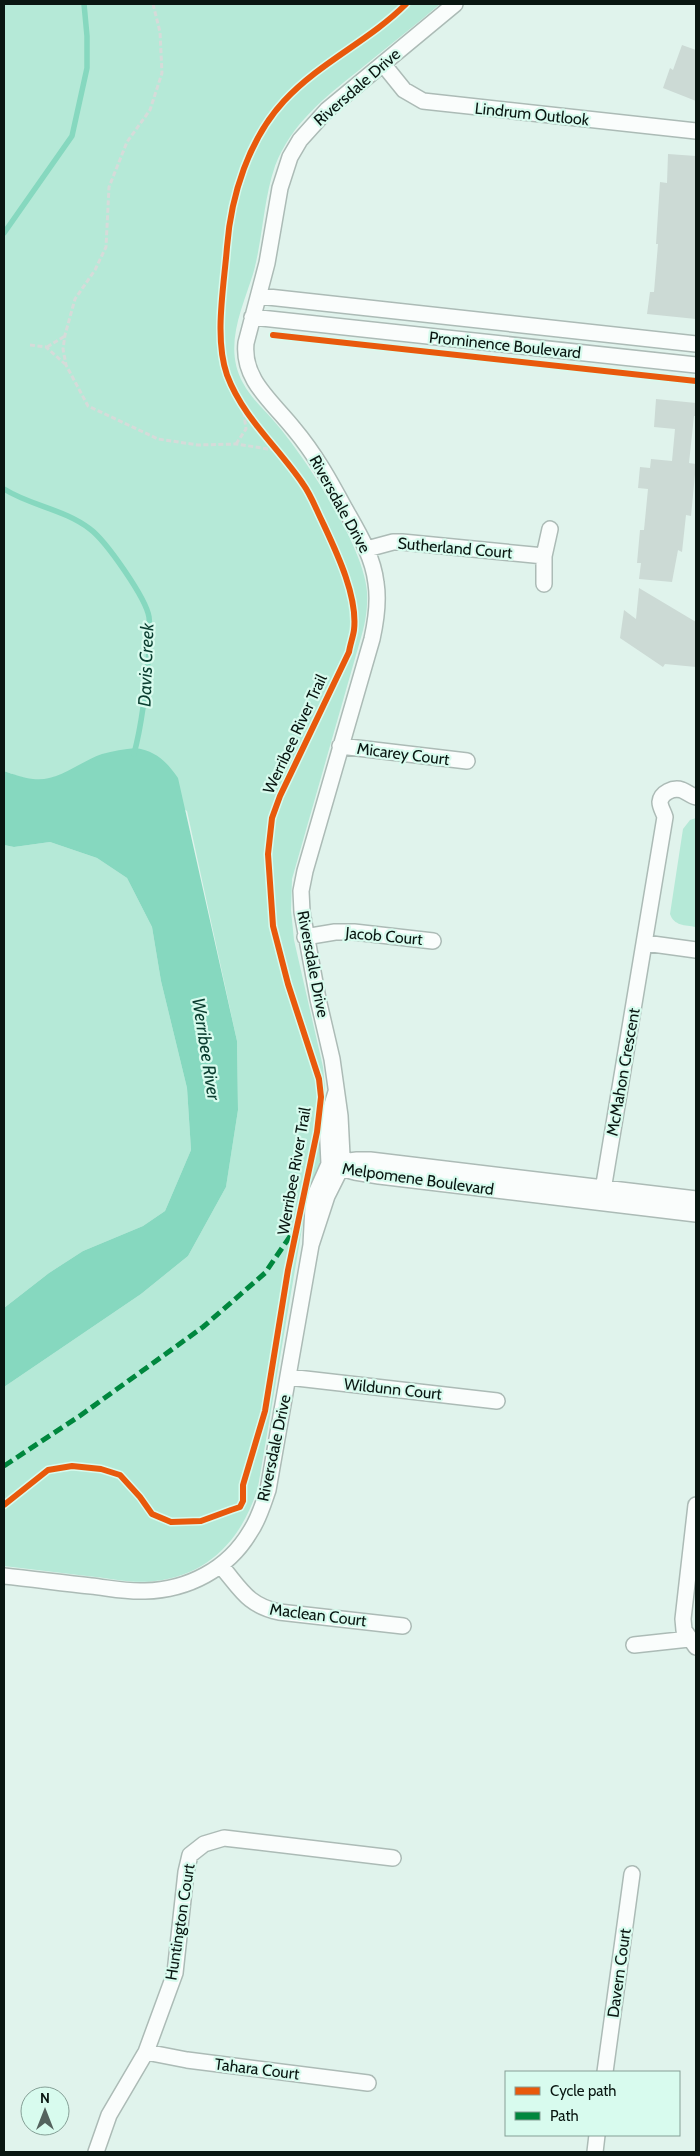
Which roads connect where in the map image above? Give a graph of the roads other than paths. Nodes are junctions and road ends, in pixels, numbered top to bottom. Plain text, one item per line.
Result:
1 (455, 4) edge
2 (383, 64) junction
3 (696, 131) edge
4 (259, 296) junction
5 (412, 313) junction
6 (252, 318) junction
7 (603, 333) junction
8 (409, 334) junction
9 (696, 344) edge
10 (601, 356) junction
11 (696, 365) edge
12 (550, 529) dead end
13 (367, 549) junction
14 (544, 556) junction
15 (544, 584) dead end
16 (340, 746) junction
17 (467, 761) dead end
18 (696, 797) edge
19 (305, 937) junction
20 (433, 941) dead end
21 (645, 943) junction
22 (696, 950) edge
23 (337, 1165) junction
24 (603, 1195) junction
25 (696, 1199) edge
26 (696, 1214) edge
27 (288, 1378) junction
28 (497, 1401) dead end
29 (696, 1505) edge
30 (221, 1566) junction
31 (4, 1576) edge
32 (403, 1626) dead end
33 (692, 1643) edge
34 (634, 1645) dead end
35 (394, 1858) dead end
36 (632, 1874) dead end
37 (146, 2052) junction
38 (605, 2071) edge
39 (368, 2083) dead end
40 (597, 2136) edge
41 (96, 2152) edge
42 (594, 2152) edge

1 - 2 street, Riversdale Drive
2 - 3 street, Lindrum Outlook
2 - 4 street, Riversdale Drive
4 - 5 street, Prominence Boulevard
4 - 6 street, Riversdale Drive
5 - 7 street, Prominence Boulevard
5 - 8 street, Prominence Boulevard
6 - 8 street, Prominence Boulevard
6 - 13 street, Riversdale Drive
7 - 9 street, Prominence Boulevard
7 - 10 street, Prominence Boulevard
8 - 10 street, Prominence Boulevard
10 - 11 street, Prominence Boulevard
12 - 14 street
13 - 14 street, Sutherland Court
13 - 16 street, Riversdale Drive
14 - 15 street
16 - 17 street, Micarey Court
16 - 19 street, Riversdale Drive
18 - 21 street, McMahon Crescent
19 - 20 street, Jacob Court
19 - 23 street, Riversdale Drive
21 - 22 street
21 - 24 street, McMahon Crescent
23 - 24 street, Melpomene Boulevard
23 - 27 street, Riversdale Drive
24 - 25 street, Melpomene Boulevard
24 - 26 street, Melpomene Boulevard
27 - 28 street, Wildunn Court
27 - 30 street, Riversdale Drive
29 - 33 street
30 - 31 street, Riversdale Drive
30 - 32 street, Maclean Court
33 - 34 street
35 - 37 street, Huntington Court
36 - 38 street, Davern Court
37 - 39 street, Tahara Court
37 - 41 street, Huntington Court
40 - 42 street

